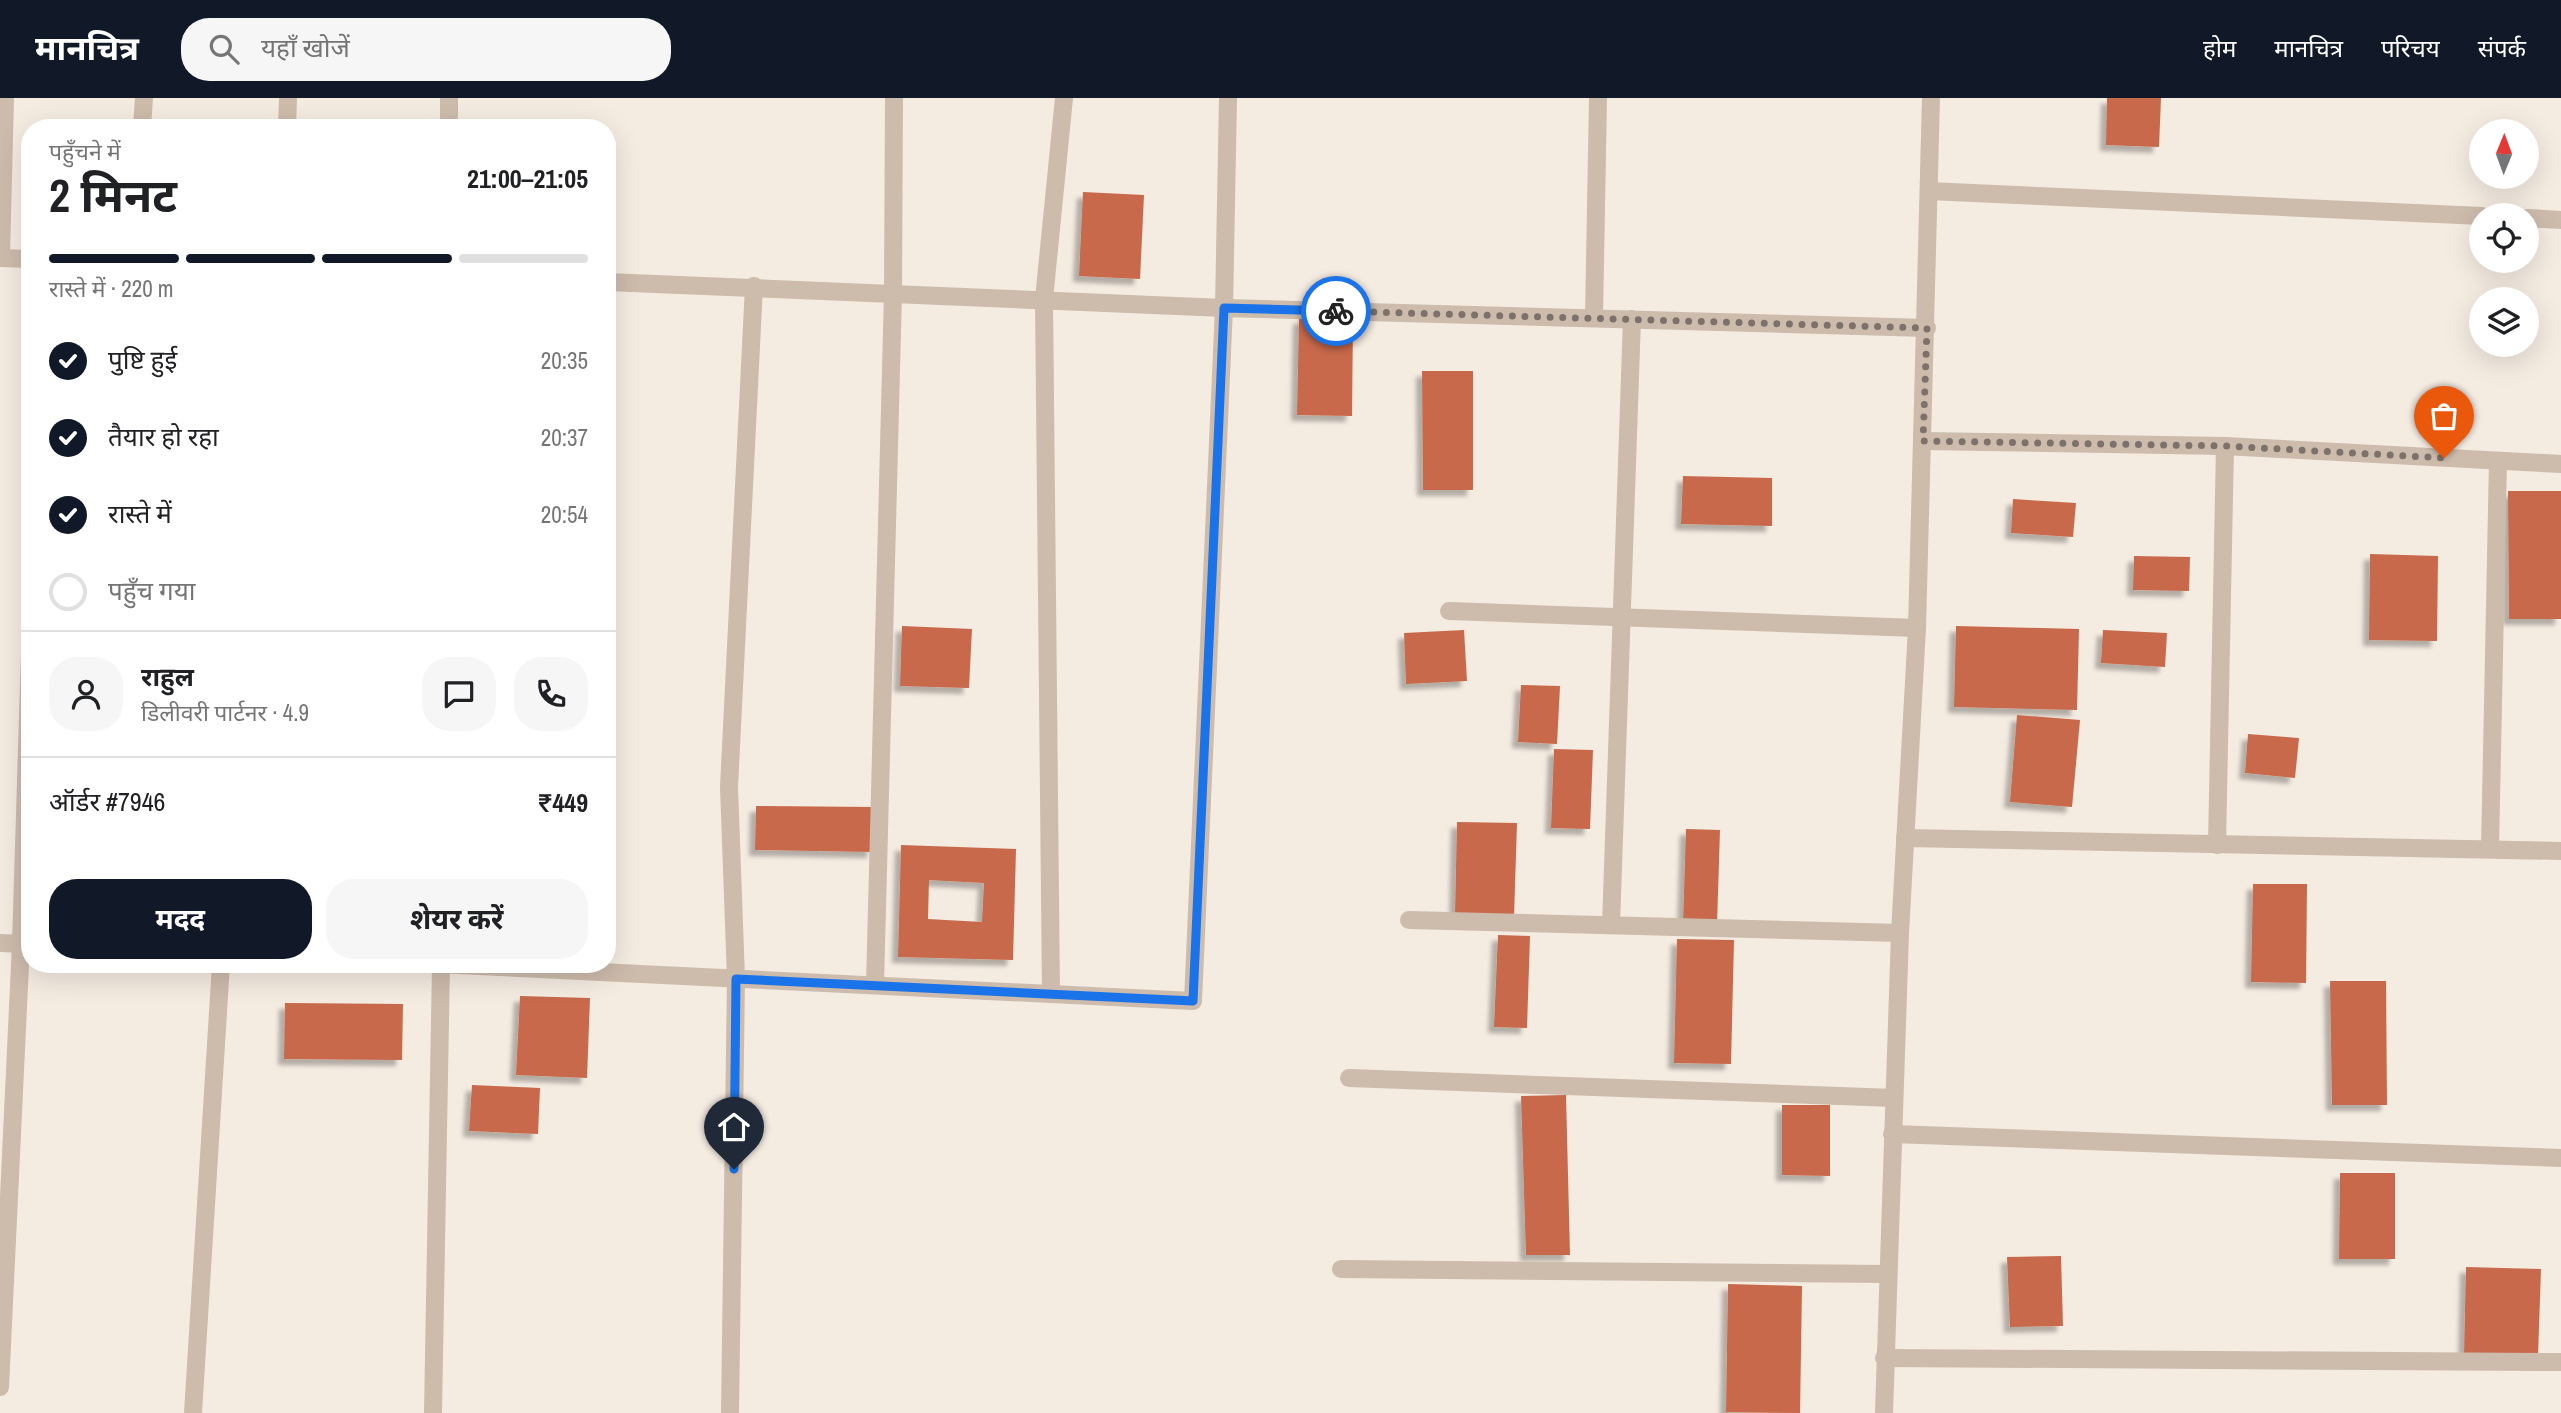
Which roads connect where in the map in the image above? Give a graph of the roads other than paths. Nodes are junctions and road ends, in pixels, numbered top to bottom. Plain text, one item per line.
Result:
1 (5, 98) edge
2 (144, 98) edge
3 (288, 98) edge
4 (449, 98) edge
5 (894, 98) edge
6 (1064, 98) edge
7 (1228, 98) edge
8 (1598, 98) edge
9 (1931, 98) edge
10 (143, 119) edge
11 (287, 119) edge
12 (449, 119) edge
13 (1929, 191) junction
14 (2469, 215) edge
15 (2539, 219) edge
16 (2561, 220) edge
17 (1, 258) edge
18 (21, 259) edge
19 (616, 282) edge
20 (754, 286) junction
21 (893, 293) junction
22 (1044, 299) junction
23 (1224, 308) junction
24 (1594, 317) junction
25 (1632, 318) junction
26 (1927, 328) junction
27 (1923, 441) junction
28 (2225, 446) junction
29 (2498, 461) junction
30 (2561, 464) edge
31 (1449, 611) dead end
32 (1620, 618) junction
33 (1917, 628) junction
34 (1905, 838) junction
35 (2217, 845) junction
36 (2490, 849) junction
37 (2561, 851) edge
38 (1409, 920) dead end
39 (1611, 925) junction
40 (1900, 933) junction
41 (0, 943) edge
42 (21, 944) edge
43 (616, 970) edge
44 (24, 973) edge
45 (220, 973) edge
46 (440, 973) edge
47 (736, 979) junction
48 (875, 985) junction
49 (1051, 995) junction
50 (1349, 1078) dead end
51 (1894, 1098) junction
52 (1892, 1134) junction
53 (2561, 1158) edge
54 (1341, 1269) dead end
55 (1886, 1274) junction
56 (1884, 1357) junction
57 (2561, 1362) edge
58 (0, 1387) edge
59 (193, 1413) edge
60 (433, 1413) edge
61 (730, 1413) edge
62 (1884, 1413) edge

1 - 17 street
2 - 10 street
3 - 11 street
4 - 12 street
5 - 21 street
6 - 22 street
7 - 23 street
8 - 24 street
9 - 13 street
13 - 14 street
13 - 26 street
15 - 16 street
17 - 18 street
19 - 20 street
20 - 21 street
20 - 47 street
21 - 22 street
21 - 48 street
22 - 23 street
22 - 49 street
23 - 24 street
23 - 49 street
24 - 25 street
25 - 26 street
25 - 32 street
26 - 27 street
27 - 28 street
27 - 33 street
28 - 29 street
28 - 35 street
29 - 30 street
29 - 36 street
31 - 32 street
32 - 33 street
32 - 39 street
33 - 34 street
34 - 35 street
34 - 40 street
35 - 36 street
36 - 37 street
38 - 39 street
39 - 40 street
40 - 51 street
41 - 42 street
43 - 47 street
44 - 58 street
45 - 59 street
46 - 60 street
47 - 48 street
47 - 61 street
48 - 49 street
50 - 51 street
51 - 52 street
52 - 53 street
52 - 55 street
54 - 55 street
55 - 56 street
56 - 57 street
56 - 62 street

